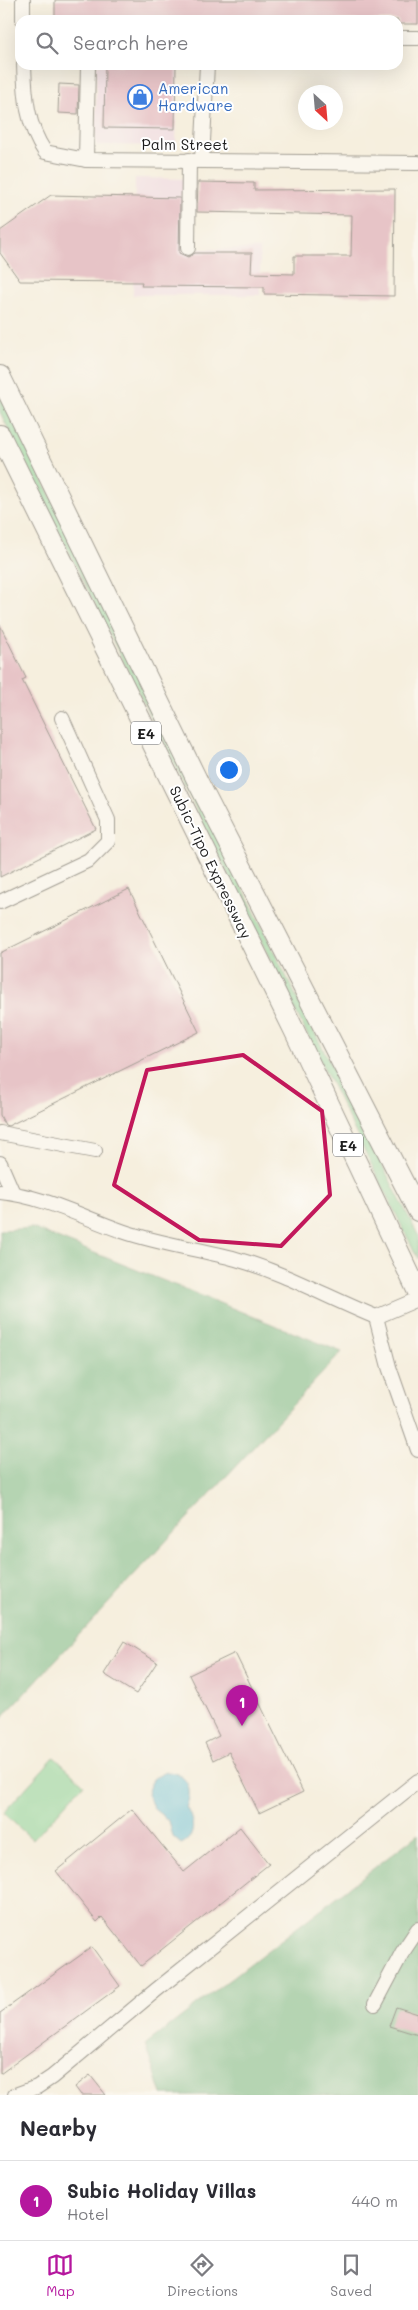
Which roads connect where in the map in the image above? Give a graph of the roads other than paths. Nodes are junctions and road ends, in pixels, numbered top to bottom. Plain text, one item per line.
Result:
1 (22, 0) edge
2 (23, 15) edge
3 (403, 38) edge
4 (418, 38) edge
5 (24, 70) edge
6 (88, 70) edge
7 (206, 70) edge
8 (86, 160) junction
9 (196, 160) junction
10 (418, 163) edge
11 (188, 248) dead end
12 (0, 376) edge
13 (0, 435) edge
14 (62, 718) dead end
15 (0, 902) edge
16 (0, 1133) edge
17 (95, 1151) dead end
18 (0, 1163) edge
19 (7, 1193) edge
20 (418, 1211) edge
21 (418, 1292) edge
22 (418, 1299) edge
23 (376, 1317) junction
24 (418, 1450) edge
25 (418, 1781) edge
26 (418, 1928) edge
27 (375, 2004) dead end
28 (15, 2095) edge

1 - 2 street
3 - 4 street
5 - 8 street, Palm Street
6 - 8 street
7 - 9 street
8 - 9 street, Palm Street
9 - 10 street, Palm Street
9 - 11 street
12 - 20 highway, Subic-Tipo Expressway / E4
13 - 21 highway, Subic-Tipo Expressway / E4
14 - 15 street
16 - 17 street
18 - 19 street
19 - 23 street
22 - 23 street
23 - 24 street
25 - 28 street
26 - 27 street

